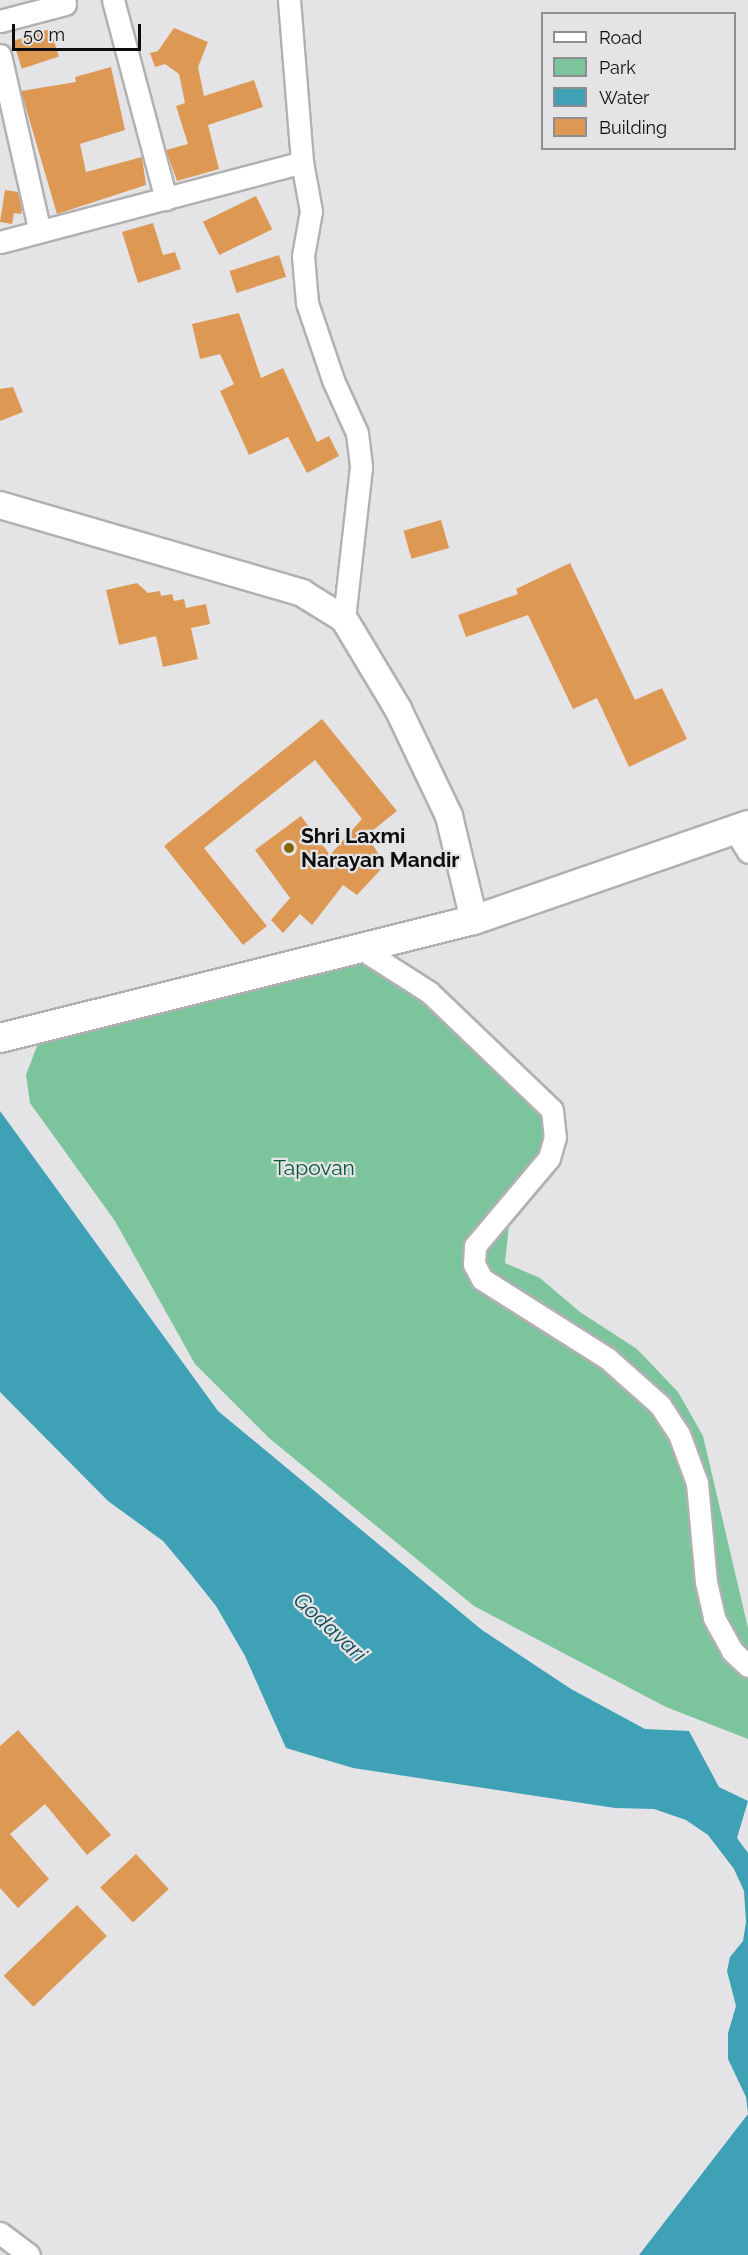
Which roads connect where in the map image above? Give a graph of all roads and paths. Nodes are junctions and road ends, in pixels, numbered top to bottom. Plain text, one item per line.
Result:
1 (113, 0) edge
2 (289, 0) edge
3 (69, 1) edge
4 (0, 21) edge
5 (0, 55) edge
6 (302, 162) junction
7 (166, 199) junction
8 (40, 232) junction
9 (0, 242) edge
10 (0, 505) edge
11 (344, 619) junction
12 (744, 836) edge
13 (474, 920) junction
14 (357, 946) junction
15 (0, 1038) edge
16 (748, 1666) edge
17 (0, 2232) edge
18 (29, 2255) edge

1 - 7 street
2 - 6 street
3 - 4 street
5 - 8 street
6 - 7 street
6 - 11 street
7 - 8 street
8 - 9 street
10 - 11 street
11 - 13 street
12 - 13 main road
13 - 14 main road
14 - 15 main road
14 - 16 street
17 - 18 street

